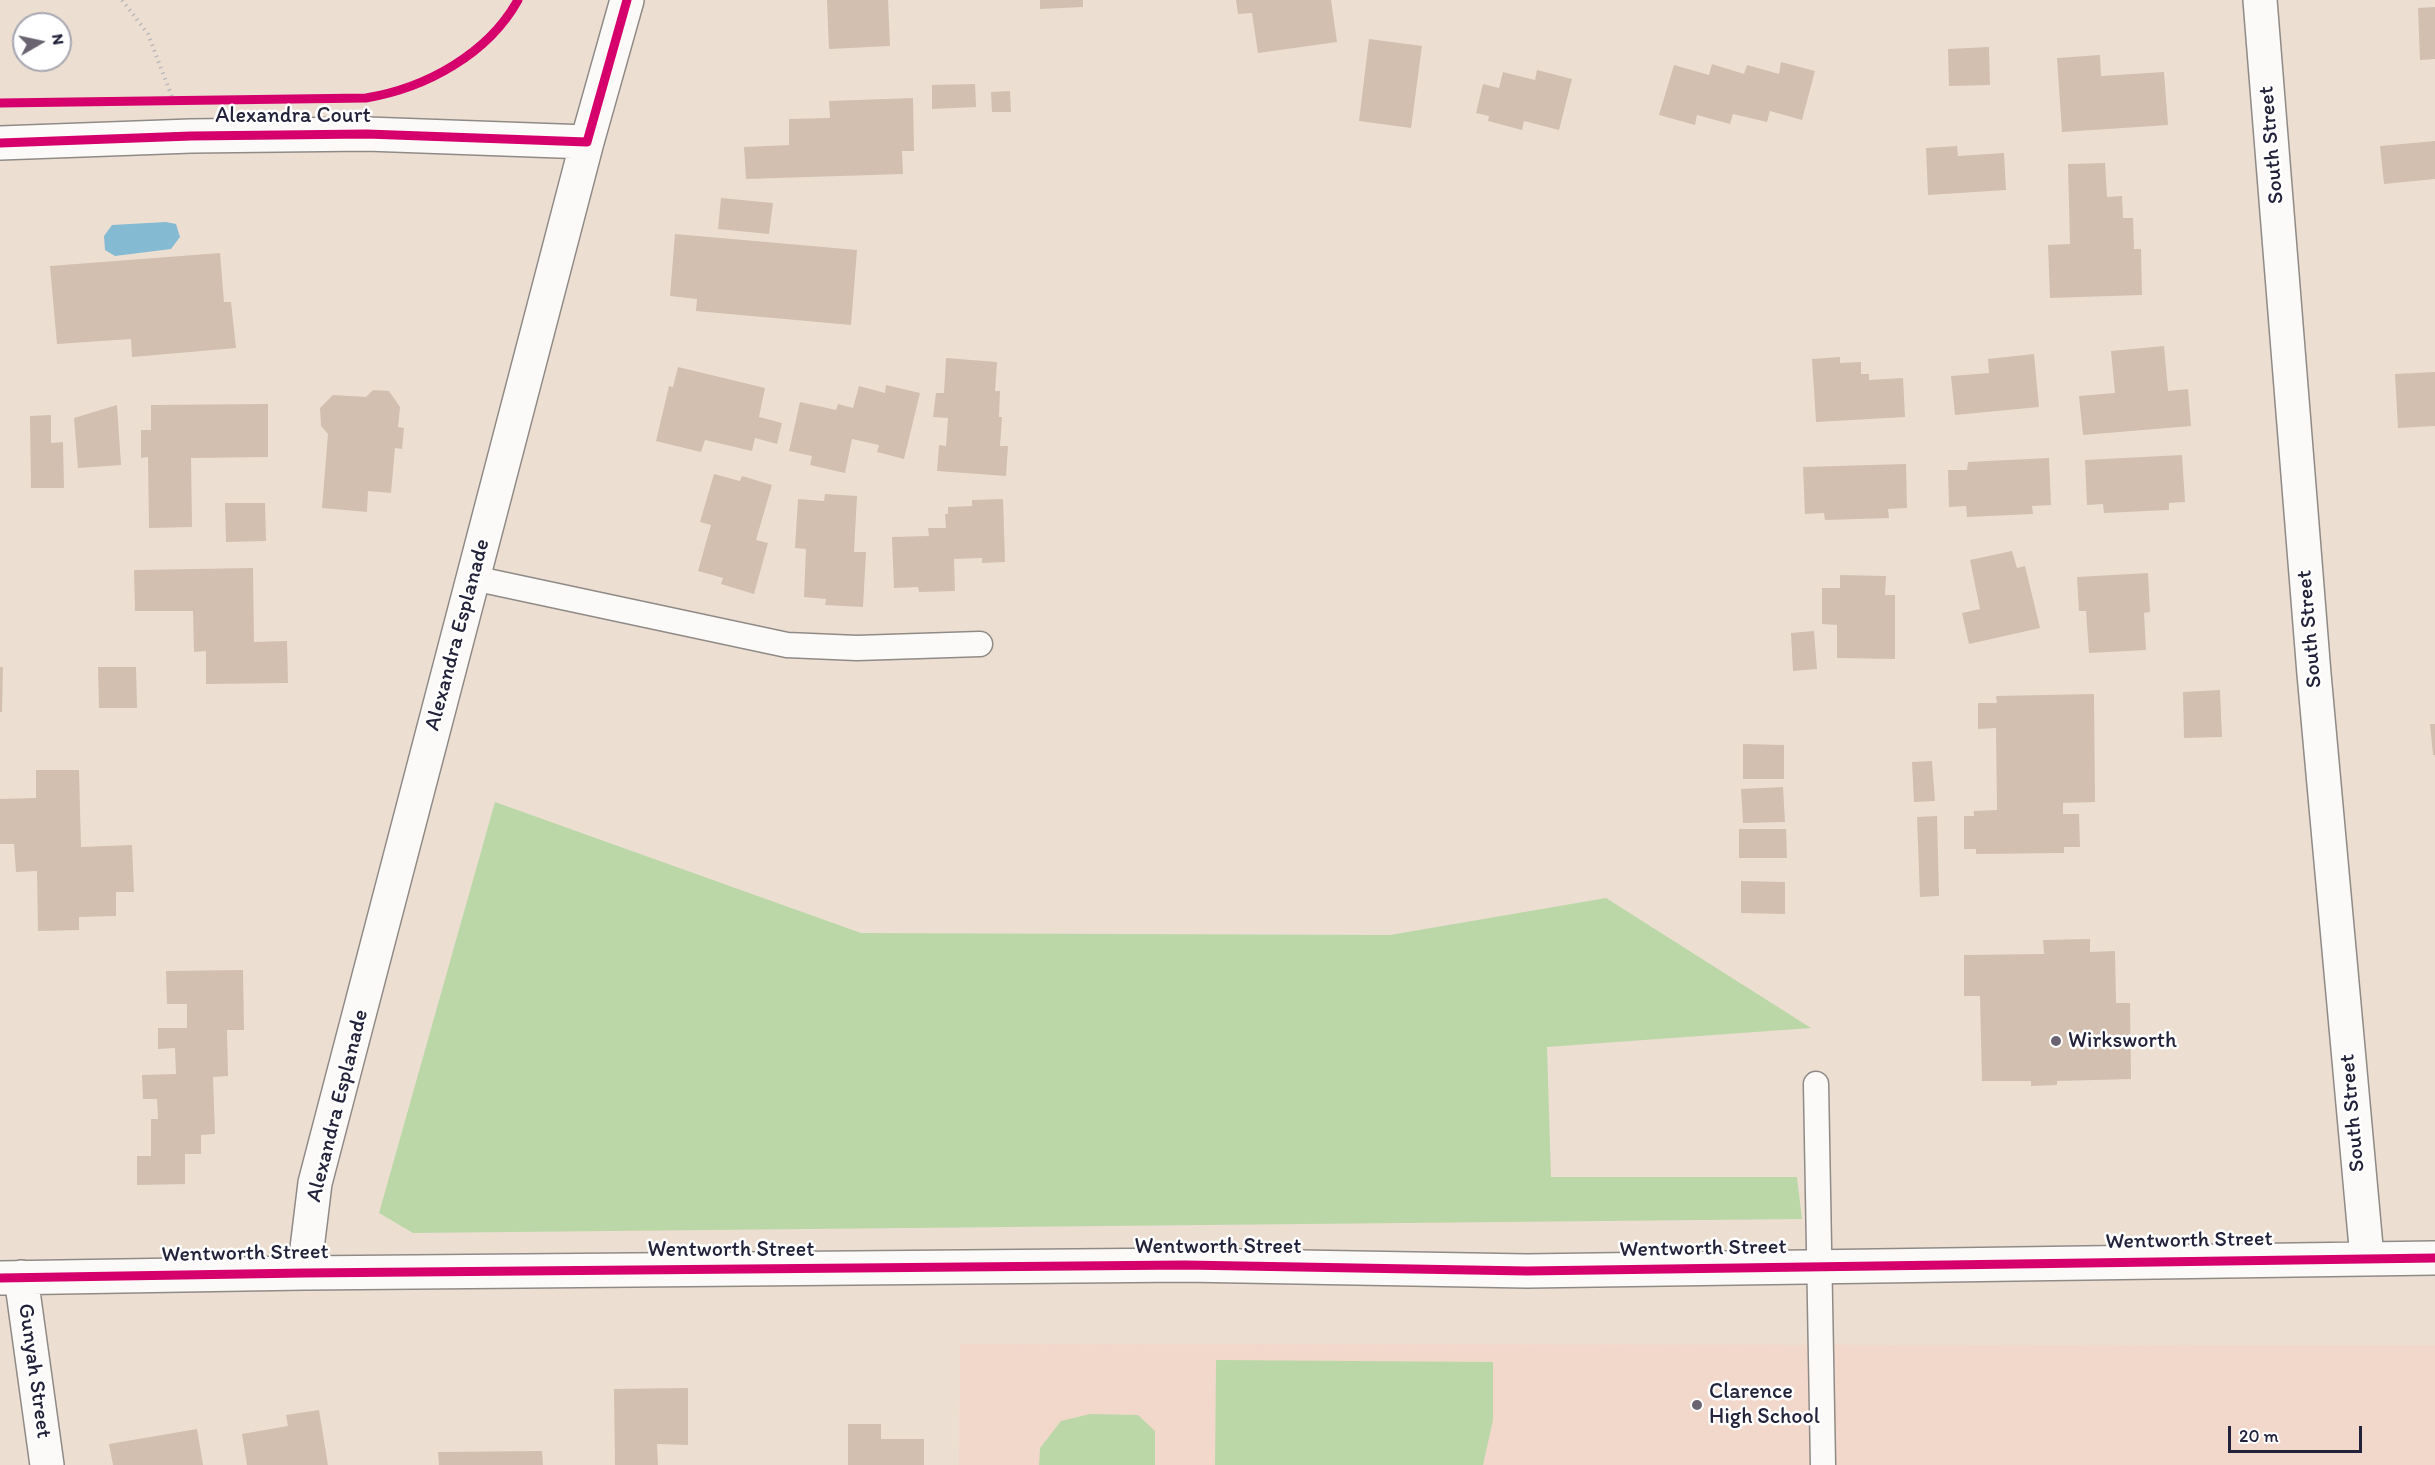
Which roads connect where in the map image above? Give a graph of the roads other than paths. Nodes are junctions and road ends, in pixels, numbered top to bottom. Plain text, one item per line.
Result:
1 (627, 0) edge
2 (2260, 0) edge
3 (0, 142) edge
4 (587, 142) junction
5 (473, 578) junction
6 (980, 644) dead end
7 (1816, 1083) dead end
8 (2367, 1258) junction
9 (2435, 1258) edge
10 (1820, 1266) junction
11 (304, 1273) junction
12 (11, 1277) edge
13 (1824, 1427) junction
14 (46, 1465) edge
15 (1823, 1465) edge
16 (1837, 1465) edge

1 - 4 street, Alexandra Esplanade
2 - 8 street, South Street
3 - 4 street, Alexandra Court
4 - 5 street, Alexandra Esplanade
5 - 6 lane
5 - 11 street, Alexandra Esplanade
7 - 10 lane
8 - 9 street, Wentworth Street
8 - 10 street, Wentworth Street
10 - 11 street, Wentworth Street
10 - 13 lane
11 - 12 street, Wentworth Street
12 - 14 street, Gunyah Street
13 - 15 lane
13 - 16 lane

